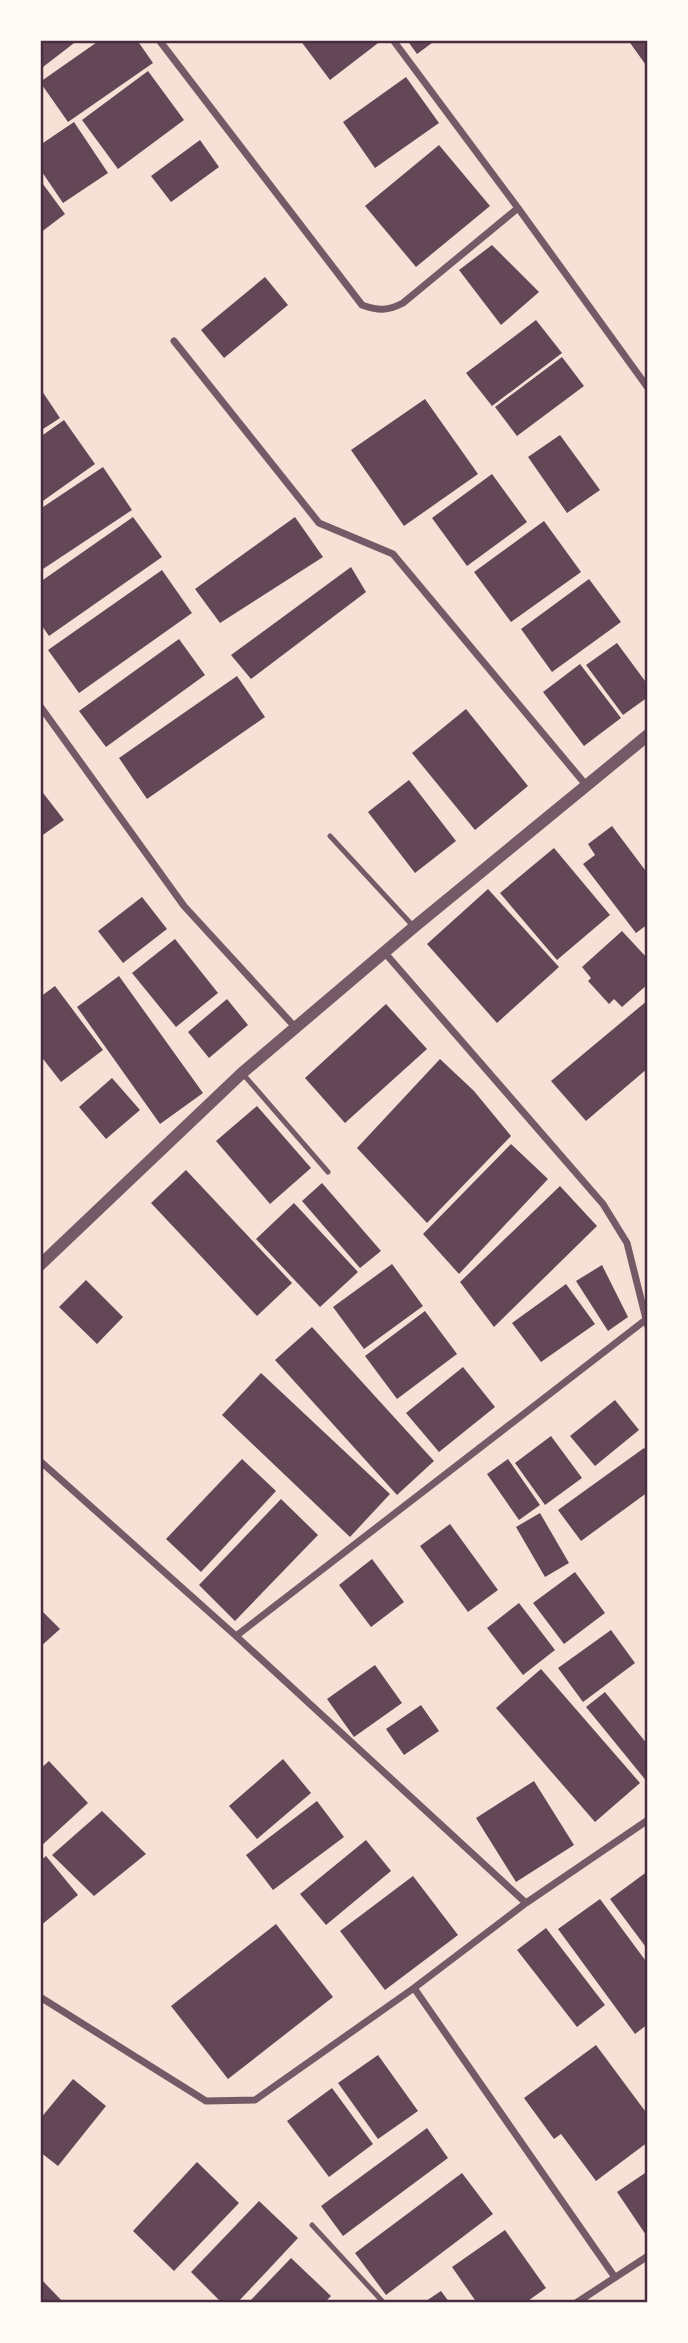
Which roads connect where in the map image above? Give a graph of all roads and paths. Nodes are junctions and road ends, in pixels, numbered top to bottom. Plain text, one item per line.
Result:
1 (159, 40) edge
2 (393, 40) edge
3 (518, 208) junction
4 (174, 341) dead end
5 (648, 388) edge
6 (40, 706) edge
7 (648, 735) edge
8 (586, 785) junction
9 (330, 836) dead end
10 (414, 927) junction
11 (385, 953) junction
12 (295, 1027) junction
13 (242, 1073) junction
14 (328, 1172) dead end
15 (40, 1265) edge
16 (647, 1322) edge
17 (40, 1461) edge
18 (236, 1636) junction
19 (648, 1820) edge
20 (526, 1903) junction
21 (414, 1988) junction
22 (40, 1997) edge
23 (312, 2225) dead end
24 (648, 2256) edge
25 (614, 2276) junction
26 (384, 2303) edge
27 (576, 2303) edge

1 - 3 street
2 - 3 street
3 - 5 street
4 - 8 street
6 - 12 street
7 - 8 street
8 - 10 street
9 - 10 lane
10 - 11 street
11 - 12 street
11 - 16 street
12 - 13 street
13 - 14 lane
13 - 15 street
16 - 18 street
17 - 18 street
18 - 20 street
19 - 20 street
20 - 21 street
21 - 22 street
21 - 25 street
23 - 26 lane
24 - 25 street
25 - 27 street

